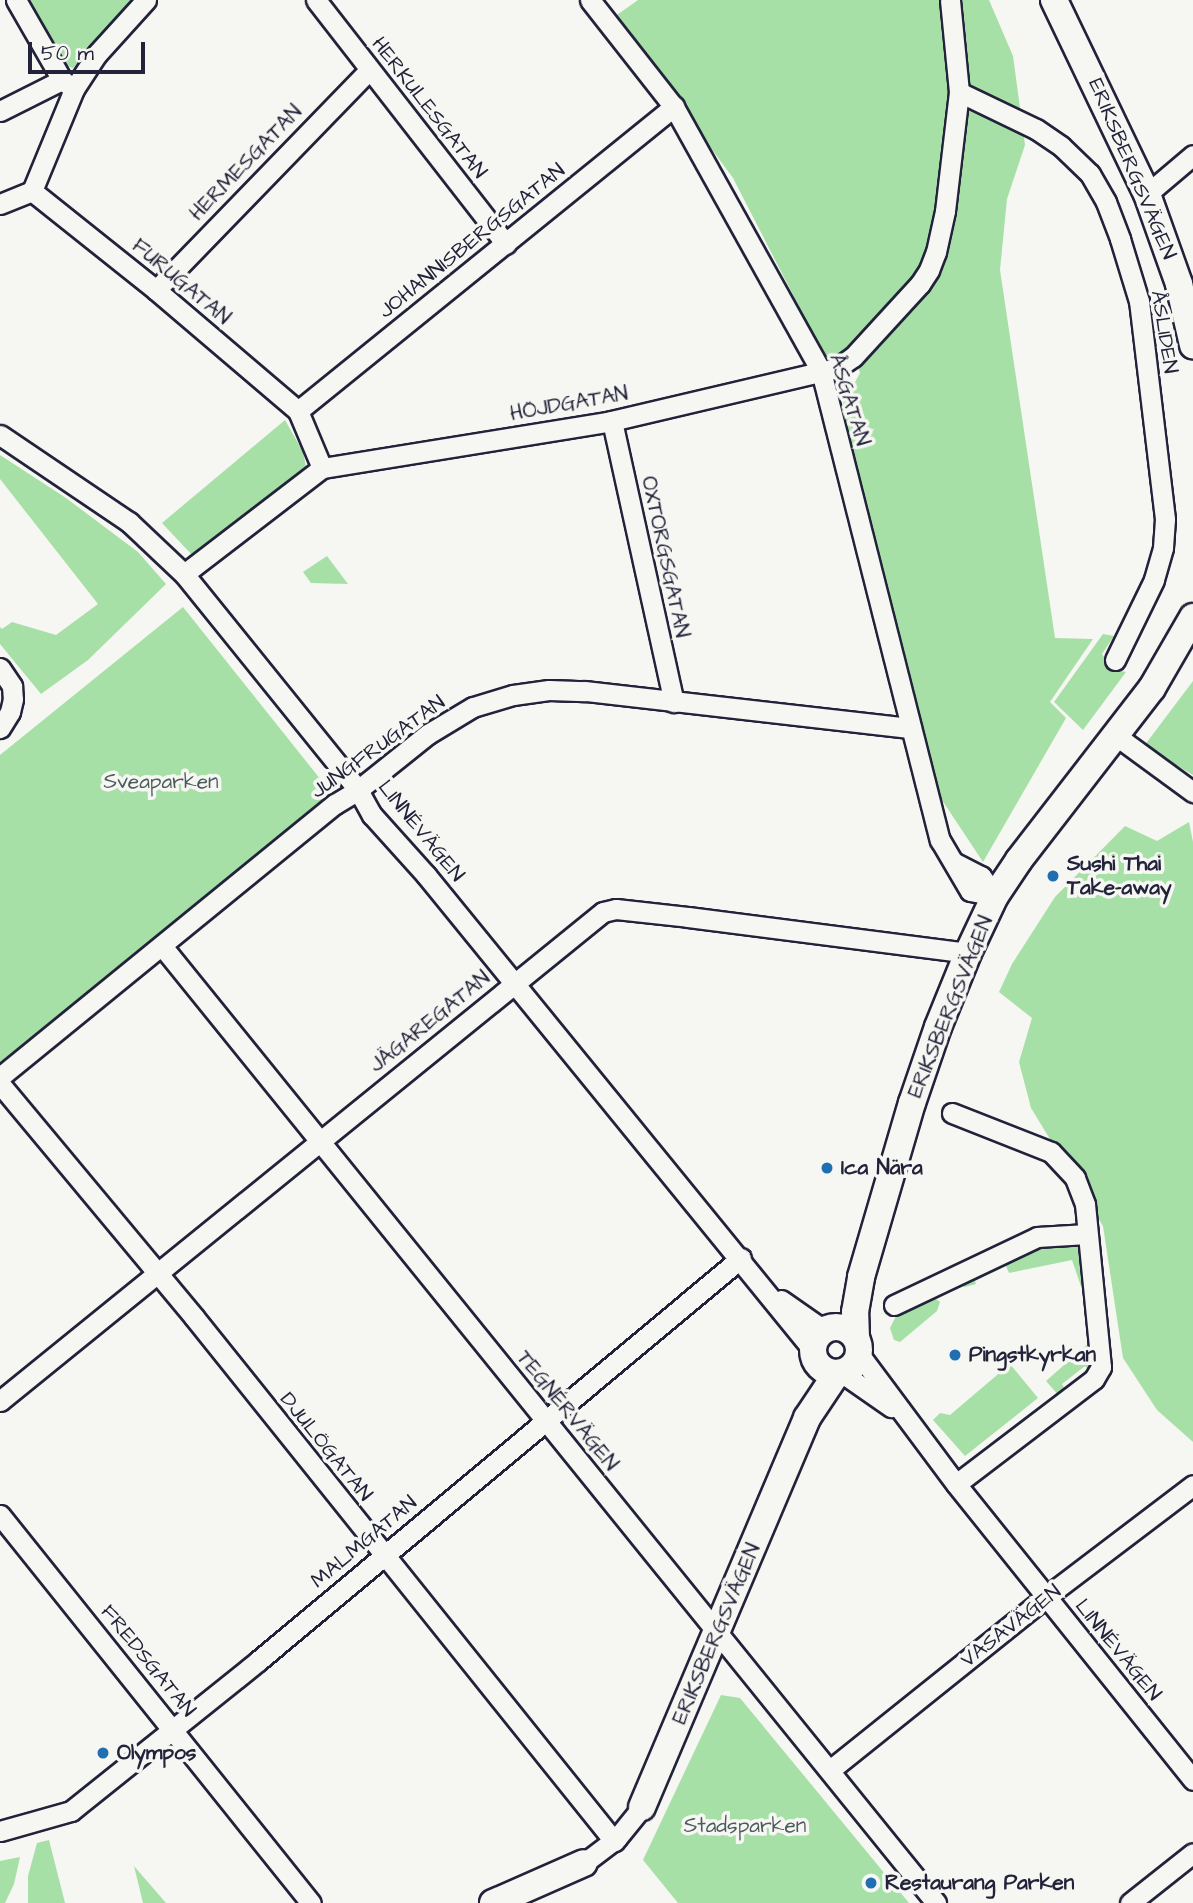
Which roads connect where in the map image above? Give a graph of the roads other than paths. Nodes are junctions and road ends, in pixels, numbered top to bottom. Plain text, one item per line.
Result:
1 (16, 0) edge
2 (146, 0) edge
3 (316, 0) edge
4 (590, 0) edge
5 (950, 0) edge
6 (1054, 0) edge
7 (369, 70) junction
8 (68, 85) junction
9 (959, 92) junction
10 (674, 107) junction
11 (0, 111) edge
12 (1193, 155) edge
13 (32, 191) junction
14 (1147, 194) junction
15 (0, 204) edge
16 (506, 244) junction
17 (156, 290) junction
18 (1193, 345) edge
19 (821, 371) junction
20 (298, 411) junction
21 (612, 421) junction
22 (0, 435) edge
23 (322, 468) junction
24 (184, 575) junction
25 (1191, 614) edge
26 (1115, 660) dead end
27 (0, 668) edge
28 (674, 702) junction
29 (0, 728) edge
30 (911, 728) junction
31 (1115, 735) junction
32 (358, 790) junction
33 (1193, 792) edge
34 (995, 896) junction
35 (162, 946) junction
36 (968, 953) junction
37 (515, 982) junction
38 (0, 1077) edge
39 (0, 1084) edge
40 (952, 1113) dead end
41 (321, 1140) junction
42 (1087, 1234) junction
43 (741, 1258) junction
44 (157, 1274) junction
45 (861, 1278) junction
46 (894, 1305) dead end
47 (819, 1342) junction
48 (849, 1359) junction
49 (0, 1401) edge
50 (807, 1418) junction
51 (546, 1420) junction
52 (956, 1484) junction
53 (1193, 1485) edge
54 (0, 1515) edge
55 (384, 1556) junction
56 (1047, 1596) junction
57 (718, 1632) junction
58 (173, 1728) junction
59 (831, 1770) junction
60 (1193, 1780) edge
61 (642, 1807) joint
62 (0, 1831) edge
63 (614, 1841) junction
64 (1193, 1853) edge
65 (584, 1863) joint
66 (312, 1903) edge
67 (492, 1903) edge
68 (936, 1903) edge
69 (1130, 1903) edge

1 - 8 street
2 - 8 street
3 - 7 street, HERKULESGATAN
4 - 10 street, ÅSGATAN
5 - 9 street
6 - 14 main road, ERIKSBERGSVÄGEN
7 - 16 street, HERKULESGATAN
7 - 17 street, HERMESGATAN
8 - 11 street
8 - 13 street
9 - 19 street, HÖJDGATAN
9 - 26 street, ÅSLIDEN
10 - 16 street, JOHANNISBERGSGATAN
10 - 19 street, ÅSGATAN
12 - 14 street
13 - 15 street
13 - 17 street, FURUGATAN
14 - 18 main road, ERIKSBERGSVÄGEN
16 - 20 street, JOHANNISBERGSGATAN
17 - 20 street, FURUGATAN
19 - 21 street, HÖJDGATAN
19 - 30 street, ÅSGATAN
20 - 23 street
21 - 23 street, HÖJDGATAN
21 - 28 street, OXTORGSGATAN
22 - 24 street, LINNÉVÄGEN
23 - 24 street, HÖJDGATAN
24 - 32 street, LINNÉVÄGEN
25 - 31 main road, ERIKSBERGSVÄGEN
27 - 29 street
28 - 30 street, JUNGFRUGATAN
28 - 32 street, JUNGFRUGATAN
30 - 34 street, ÅSGATAN
31 - 33 street
31 - 34 main road, ERIKSBERGSVÄGEN
32 - 35 street, JUNGFRUGATAN
32 - 37 street, LINNÉVÄGEN
34 - 36 main road, ERIKSBERGSVÄGEN
35 - 38 street, JUNGFRUGATAN
35 - 41 street, TEGNÉRVÄGEN
36 - 37 street, JÄGAREGATAN
36 - 45 main road, ERIKSBERGSVÄGEN
37 - 41 street, JÄGAREGATAN
37 - 43 street, LINNÉVÄGEN
39 - 44 street, DJULÖGATAN
40 - 42 street
41 - 44 street, JÄGAREGATAN
41 - 51 street, TEGNÉRVÄGEN
42 - 46 street
42 - 52 street
43 - 47 street, LINNÉVÄGEN
43 - 51 street, MALMGATAN
44 - 49 street, JÄGAREGATAN
44 - 55 street, DJULÖGATAN
45 - 47 main road, ERIKSBERGSVÄGEN
45 - 48 main road, ERIKSBERGSVÄGEN
47 - 48 main road
47 - 48 main road
47 - 50 main road, ERIKSBERGSVÄGEN
48 - 50 main road, ERIKSBERGSVÄGEN
48 - 52 street, LINNÉVÄGEN
50 - 57 main road, ERIKSBERGSVÄGEN
51 - 55 street, MALMGATAN
51 - 57 street, TEGNÉRVÄGEN
52 - 56 street, LINNÉVÄGEN
53 - 56 street, VASAVÄGEN
54 - 58 street, FREDSGATAN
55 - 58 street, MALMGATAN
55 - 63 street, DJULÖGATAN
56 - 59 street, VASAVÄGEN
56 - 60 street, LINNÉVÄGEN
57 - 59 street, TEGNÉRVÄGEN
57 - 61 main road, ERIKSBERGSVÄGEN
58 - 62 street, MALMGATAN
58 - 66 street, FREDSGATAN
59 - 68 street, TEGNÉRVÄGEN
61 - 63 street, ERIKSBERGSVÄGEN
63 - 65 street
64 - 69 street
65 - 67 main road

